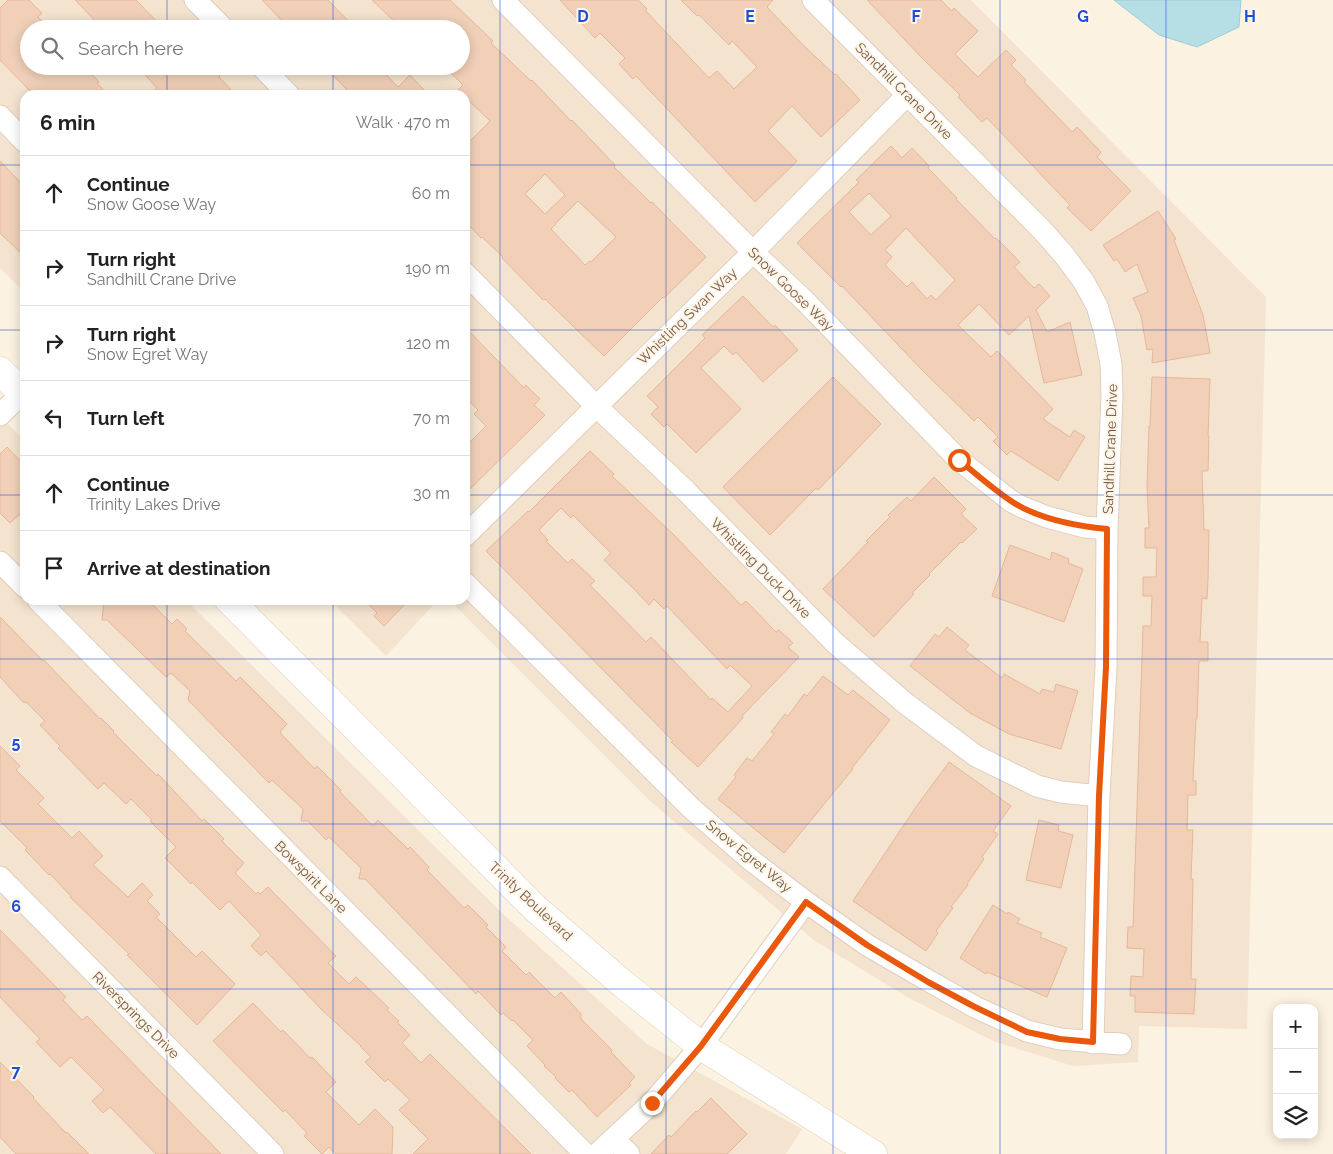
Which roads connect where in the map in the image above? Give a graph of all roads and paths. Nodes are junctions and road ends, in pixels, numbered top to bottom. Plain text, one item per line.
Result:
1 (195, 0) edge
2 (503, 0) edge
3 (813, 0) edge
4 (215, 20) edge
5 (270, 75) edge
6 (284, 90) edge
7 (907, 95) junction
8 (0, 116) edge
9 (20, 137) edge
10 (753, 252) junction
11 (470, 278) edge
12 (0, 371) edge
13 (20, 389) edge
14 (20, 397) edge
15 (596, 406) junction
16 (0, 415) edge
17 (1107, 529) junction
18 (470, 531) edge
19 (0, 562) edge
20 (20, 582) edge
21 (470, 588) edge
22 (43, 605) edge
23 (234, 605) edge
24 (1099, 796) junction
25 (0, 877) edge
26 (806, 902) junction
27 (1093, 1042) junction
28 (1120, 1044) dead end
29 (701, 1046) junction
30 (614, 1139) junction
31 (272, 1154) edge
32 (585, 1154) edge
33 (597, 1154) edge
34 (629, 1154) edge
35 (873, 1154) edge

1 - 4 street
2 - 10 street, Snow Goose Way
3 - 7 street, Sandhill Crane Drive
5 - 6 street
7 - 10 street, Whistling Swan Way
7 - 17 street, Sandhill Crane Drive
8 - 9 street
10 - 15 street, Whistling Swan Way
10 - 17 street, Snow Goose Way
11 - 15 street, Whistling Duck Drive
12 - 13 main road
14 - 16 street
15 - 18 street, Whistling Swan Way
15 - 24 street, Whistling Duck Drive
17 - 24 street, Sandhill Crane Drive
19 - 20 street
21 - 26 street, Snow Egret Way
22 - 32 street, Bowspirit Lane
23 - 29 main road, Trinity Boulevard
24 - 27 street, Sandhill Crane Drive
25 - 31 street, Riversprings Drive
26 - 27 street, Snow Egret Way
26 - 29 street
27 - 28 street, Snow Egret Way
29 - 30 street
29 - 35 main road, Trinity Boulevard
30 - 33 street
30 - 34 street

